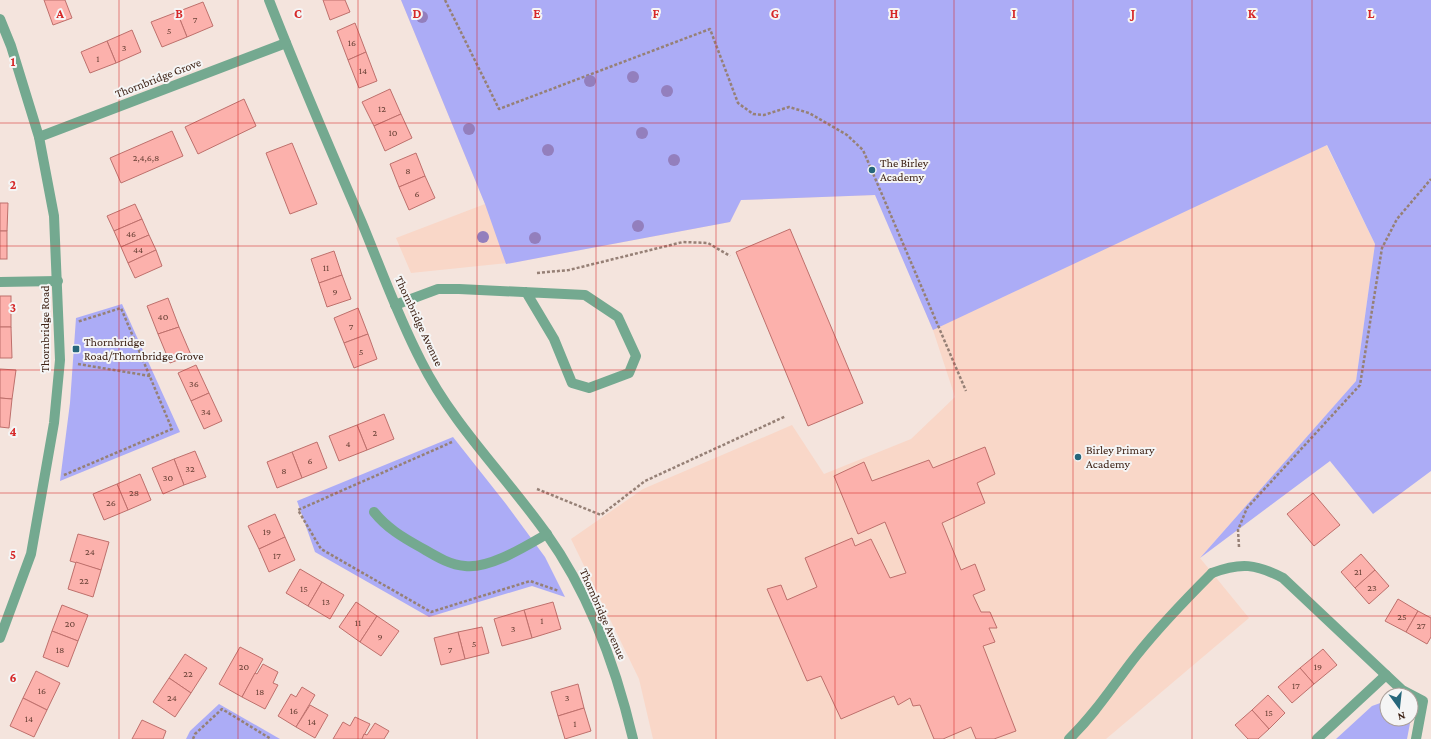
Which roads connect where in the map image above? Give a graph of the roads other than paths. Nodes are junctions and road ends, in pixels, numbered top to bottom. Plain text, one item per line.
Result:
1 (269, 0) edge
2 (0, 19) edge
3 (286, 44) junction
4 (39, 137) junction
5 (58, 281) junction
6 (0, 282) edge
7 (526, 292) junction
8 (395, 305) junction
9 (374, 512) dead end
10 (547, 534) junction
11 (0, 638) edge
12 (1386, 675) junction
13 (1427, 702) edge
14 (633, 739) edge
15 (1069, 739) edge
16 (1317, 739) edge
17 (1416, 739) edge

1 - 3 street, Thornbridge Avenue
2 - 4 street, Thornbridge Road
3 - 4 street, Thornbridge Grove
3 - 8 street, Thornbridge Avenue
4 - 5 street, Thornbridge Road
5 - 6 street
5 - 11 street, Thornbridge Road
7 - 7 street
7 - 8 street
8 - 10 street, Thornbridge Avenue
9 - 10 street
10 - 14 street, Thornbridge Avenue
12 - 13 street
12 - 15 street
12 - 16 street
13 - 17 street

